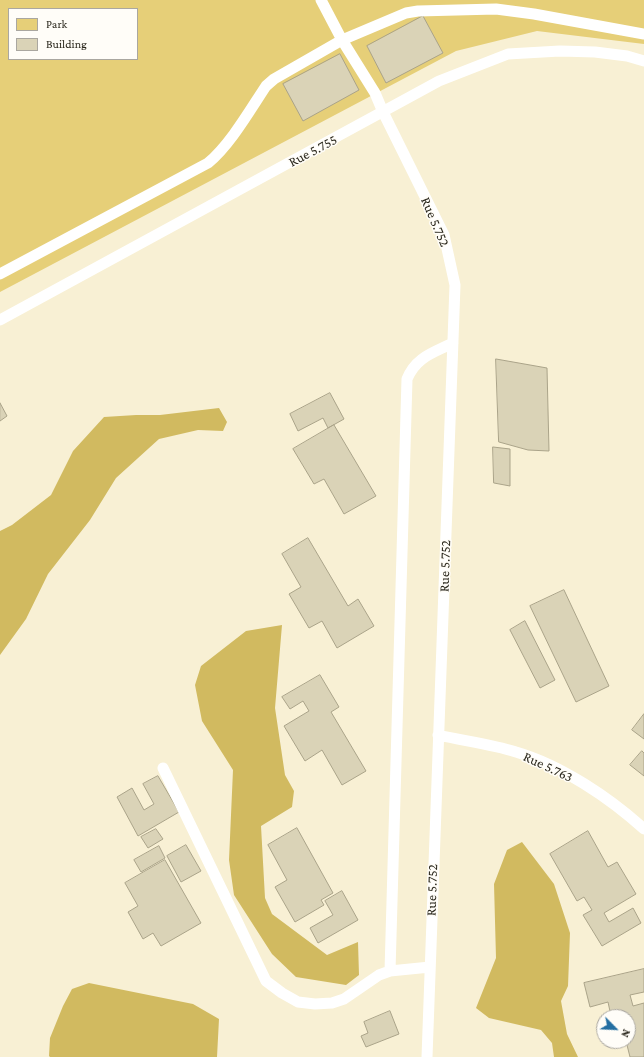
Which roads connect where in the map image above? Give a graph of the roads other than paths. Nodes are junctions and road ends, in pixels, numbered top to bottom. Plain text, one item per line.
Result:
1 (321, 0) edge
2 (644, 34) edge
3 (342, 40) junction
4 (644, 61) edge
5 (383, 112) junction
6 (0, 274) edge
7 (0, 320) edge
8 (453, 343) junction
9 (438, 736) junction
10 (163, 768) dead end
11 (644, 829) edge
12 (430, 967) junction
13 (390, 971) junction
14 (426, 1057) edge

1 - 3 lane, Rue 5.752
2 - 3 lane
3 - 5 lane, Rue 5.752
3 - 6 lane
4 - 5 lane, Rue 5.755
5 - 7 lane, Rue 5.755
5 - 8 lane, Rue 5.752
8 - 9 lane, Rue 5.752
8 - 13 lane
9 - 11 lane, Rue 5.763
9 - 12 lane, Rue 5.752
10 - 13 lane
12 - 13 lane
12 - 14 lane, Rue 5.752

